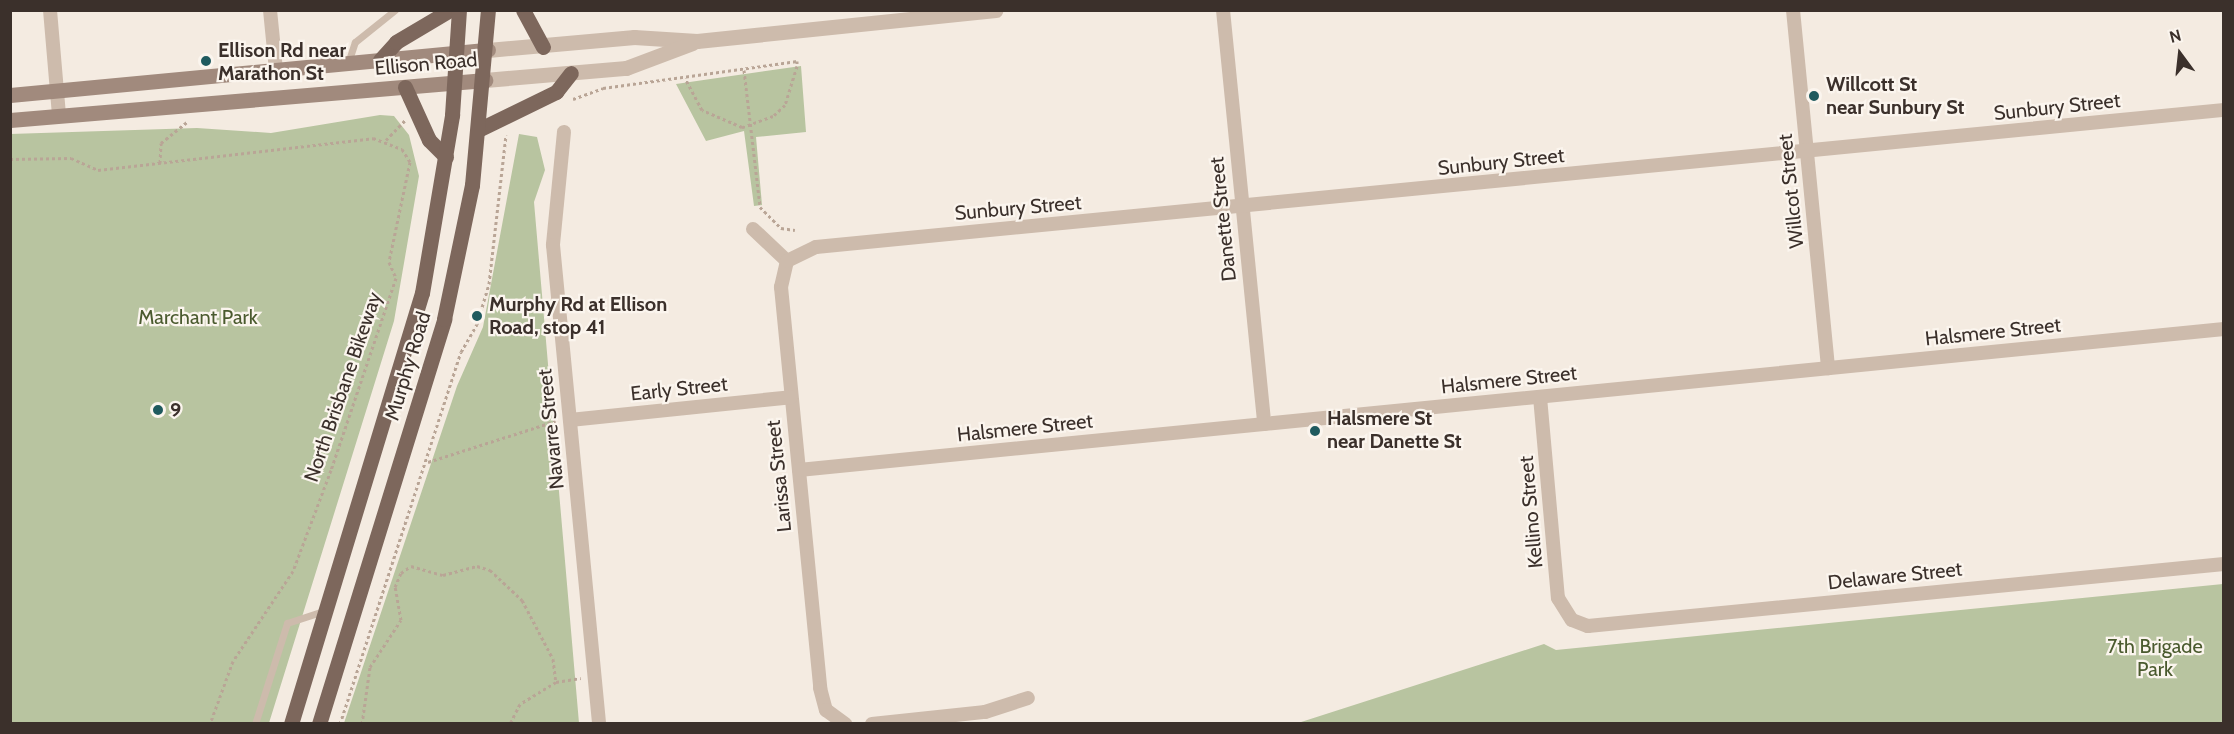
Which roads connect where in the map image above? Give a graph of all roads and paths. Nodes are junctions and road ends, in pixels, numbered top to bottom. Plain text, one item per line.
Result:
1 (50, 10) edge
2 (270, 10) edge
3 (396, 10) edge
4 (450, 10) edge
5 (459, 10) edge
6 (488, 10) edge
7 (523, 10) edge
8 (995, 10) edge
9 (1223, 10) edge
10 (1793, 10) edge
11 (697, 41) junction
12 (543, 47) junction
13 (488, 50) junction
14 (457, 53) junction
15 (380, 60) junction
16 (348, 63) junction
17 (276, 70) junction
18 (744, 70) junction
19 (571, 73) junction
20 (685, 78) junction
21 (485, 80) junction
22 (455, 83) junction
23 (405, 87) junction
24 (57, 91) junction
25 (10, 95) edge
26 (566, 101) dead end
27 (209, 103) junction
28 (2223, 110) edge
29 (420, 113) junction
30 (60, 116) junction
31 (10, 120) edge
32 (752, 125) junction
33 (480, 129) junction
34 (507, 132) dead end
35 (564, 132) dead end
36 (386, 140) junction
37 (1807, 151) junction
38 (446, 157) junction
39 (10, 159) edge
40 (160, 163) junction
41 (1241, 207) junction
42 (753, 229) dead end
43 (795, 230) dead end
44 (787, 261) junction
45 (2223, 329) edge
46 (1828, 368) junction
47 (791, 397) junction
48 (1540, 397) junction
49 (570, 420) junction
50 (1264, 424) junction
51 (428, 462) junction
52 (799, 470) junction
53 (2223, 564) edge
54 (327, 611) junction
55 (1572, 620) joint
56 (583, 678) dead end
57 (556, 682) junction
58 (1028, 698) dead end
59 (210, 723) edge
60 (255, 723) edge
61 (291, 723) edge
62 (318, 723) edge
63 (340, 723) edge
64 (362, 723) edge
65 (510, 723) edge
66 (599, 723) edge
67 (845, 723) edge
68 (872, 723) edge

1 - 24 street
2 - 17 street
3 - 16 lane, Ellison Road
4 - 15 main road
5 - 14 main road, Murphy Road
6 - 13 main road, Murphy Road
7 - 12 main road
8 - 11 street, Ellison Road
9 - 41 street, Danette Street
10 - 37 street, Willcot Street
11 - 12 street, Ellison Road
11 - 19 street, Ellison Road
12 - 13 street, Ellison Road
13 - 14 main road, Ellison Road
13 - 21 main road, Murphy Road
14 - 15 main road, Ellison Road
14 - 22 main road, Murphy Road
15 - 16 main road, Ellison Road
16 - 17 main road, Ellison Road
17 - 24 main road, Ellison Road
18 - 20 path
18 - 32 path
18 - 32 path
19 - 21 street, Ellison Road
19 - 33 main road
20 - 26 path
20 - 32 path
21 - 22 main road, Ellison Road
21 - 33 main road, Murphy Road
22 - 23 main road, Ellison Road
22 - 38 main road, Murphy Road
23 - 27 main road, Ellison Road
23 - 29 main road
24 - 25 main road, Ellison Road
24 - 30 street
27 - 30 main road, Ellison Road
27 - 40 path
28 - 37 street, Sunbury Street
29 - 36 path
29 - 38 main road
30 - 31 main road, Ellison Road
32 - 43 path
33 - 62 main road, Murphy Road
34 - 51 path
35 - 49 street, Navarre Street
36 - 40 path
36 - 59 path, North Brisbane Bikeway
37 - 41 street, Sunbury Street
37 - 46 street, Willcot Street
38 - 54 main road, Murphy Road
39 - 40 path
41 - 44 street, Sunbury Street
41 - 50 street, Danette Street
42 - 44 street
44 - 47 street, Larissa Street
45 - 46 street, Halsmere Street
46 - 48 street, Halsmere Street
47 - 49 street, Early Street
47 - 52 street, Larissa Street
48 - 50 street, Halsmere Street
48 - 55 street, Kellino Street
49 - 51 path
49 - 66 street, Navarre Street
50 - 52 street, Halsmere Street
51 - 63 path
52 - 67 street, Larissa Street
53 - 55 street, Delaware Street
54 - 60 lane
54 - 61 main road, Murphy Road
56 - 57 path
57 - 64 path
57 - 65 path
58 - 68 street

